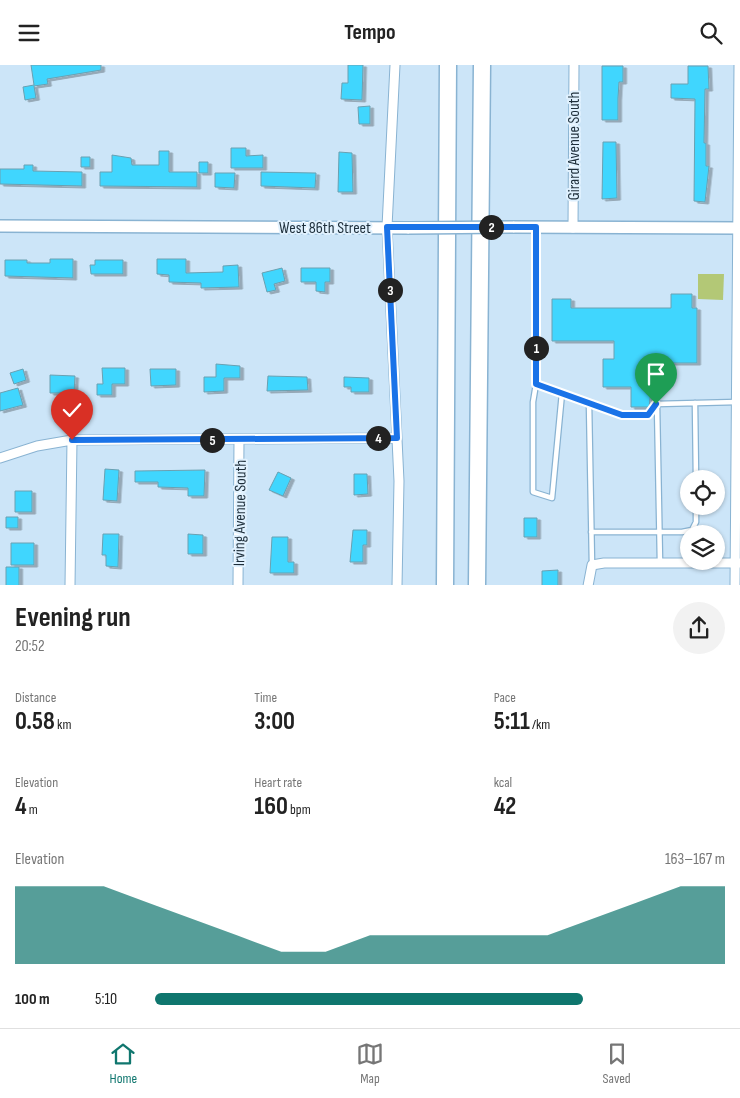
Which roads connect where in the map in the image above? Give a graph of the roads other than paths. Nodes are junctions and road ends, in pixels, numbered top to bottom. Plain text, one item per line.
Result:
1 (395, 65) edge
2 (448, 65) edge
3 (482, 65) edge
4 (574, 65) edge
5 (739, 65) edge
6 (0, 226) edge
7 (387, 227) junction
8 (536, 227) junction
9 (573, 227) junction
10 (739, 229) edge
11 (536, 384) junction
12 (562, 393) junction
13 (737, 402) junction
14 (589, 403) junction
15 (695, 403) junction
16 (656, 404) junction
17 (397, 438) junction
18 (72, 440) junction
19 (240, 440) junction
20 (0, 458) edge
21 (696, 470) edge
22 (696, 515) edge
23 (660, 531) junction
24 (591, 532) junction
25 (660, 563) junction
26 (738, 563) edge
27 (592, 565) junction
28 (70, 585) edge
29 (238, 585) edge
30 (397, 585) edge
31 (445, 585) edge
32 (477, 585) edge
33 (588, 585) edge
34 (735, 585) edge

1 - 7 street
2 - 31 highway
3 - 32 highway
4 - 9 street, Girard Avenue South
5 - 10 street
6 - 7 street, West 86th Street
7 - 8 street, West 86th Street, bridge
7 - 17 street
8 - 9 street, West 86th Street
8 - 11 lane
9 - 10 street, West 86th Street
10 - 13 street
11 - 12 lane
11 - 12 lane
12 - 14 lane
13 - 15 lane
13 - 26 street
14 - 16 lane
14 - 24 lane
15 - 16 lane
15 - 21 lane
16 - 23 lane
17 - 19 street
17 - 30 street
18 - 19 street
18 - 20 street
18 - 28 street
19 - 29 street, Irving Avenue South
22 - 23 lane
23 - 24 lane
23 - 25 lane
24 - 27 lane
25 - 26 street
25 - 27 street
26 - 34 street
27 - 33 street

